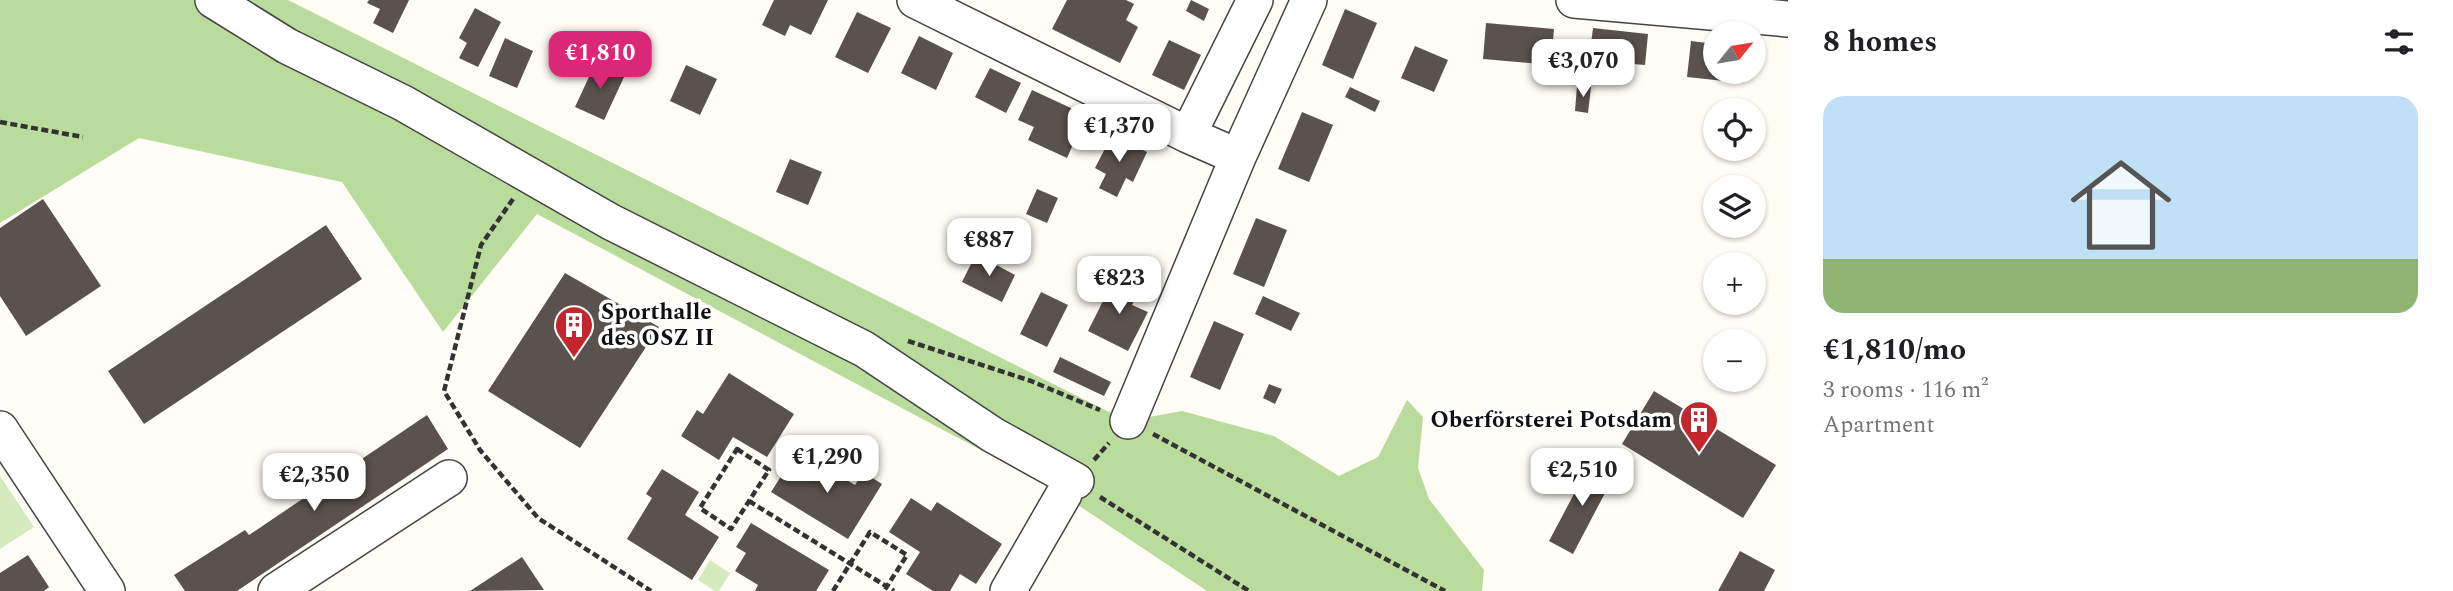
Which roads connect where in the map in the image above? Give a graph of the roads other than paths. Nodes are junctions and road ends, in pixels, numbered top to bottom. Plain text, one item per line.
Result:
1 (212, 0) edge
2 (915, 0) edge
3 (1255, 0) edge
4 (1309, 0) edge
5 (1574, 0) edge
6 (1788, 19) edge
7 (1188, 135) junction
8 (1238, 158) junction
9 (1128, 421) road end
10 (0, 429) edge
11 (449, 478) dead end
12 (107, 591) edge
13 (276, 591) edge
14 (1008, 591) edge

1 - 14 street
2 - 7 street
3 - 7 street
4 - 8 street
5 - 6 street
7 - 8 street
8 - 9 street
10 - 12 street
11 - 13 street

